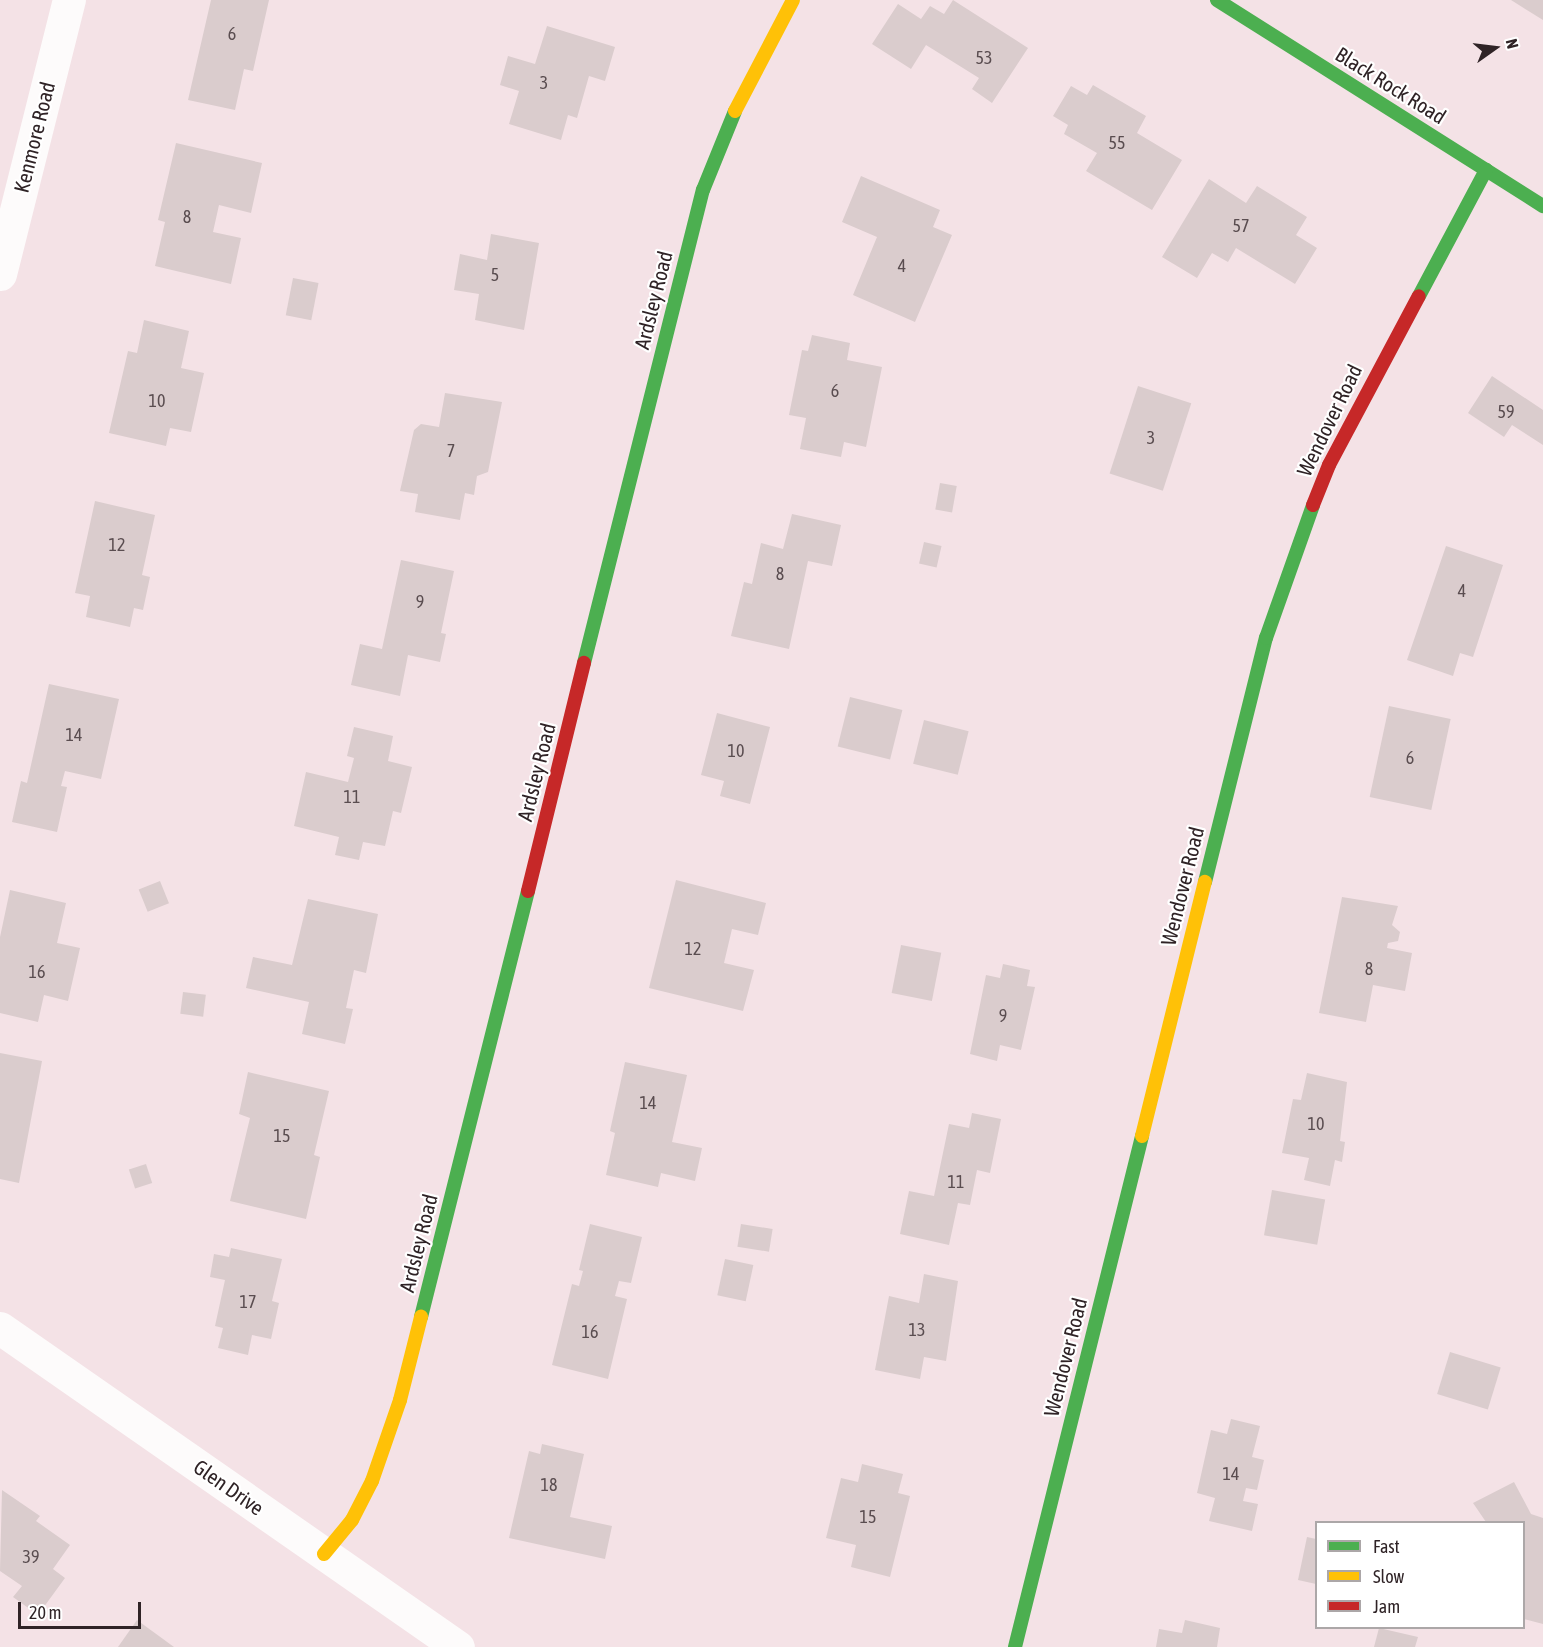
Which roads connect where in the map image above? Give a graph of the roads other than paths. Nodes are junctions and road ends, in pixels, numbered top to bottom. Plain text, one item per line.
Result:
1 (69, 0) edge
2 (793, 0) edge
3 (1216, 0) edge
4 (1486, 170) junction
5 (1543, 206) edge
6 (0, 274) edge
7 (0, 1328) edge
8 (324, 1554) junction
9 (458, 1647) edge
10 (1015, 1647) edge

1 - 6 street, Kenmore Road
2 - 8 street, Ardsley Road
3 - 4 street, Black Rock Road
4 - 5 street, Black Rock Road
4 - 10 street, Wendover Road
7 - 8 street, Glen Drive
8 - 9 street, Glen Drive

